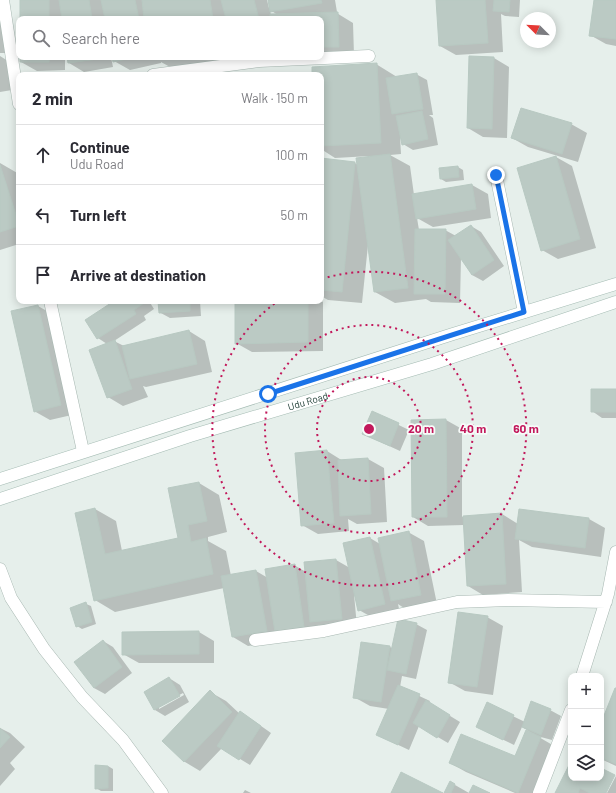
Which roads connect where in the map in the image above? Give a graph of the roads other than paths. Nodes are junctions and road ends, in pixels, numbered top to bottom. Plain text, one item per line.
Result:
1 (3, 0) edge
2 (369, 56) dead end
3 (324, 58) edge
4 (281, 60) edge
5 (175, 72) edge
6 (16, 83) edge
7 (496, 175) dead end
8 (616, 284) edge
9 (616, 302) edge
10 (51, 304) edge
11 (524, 312) junction
12 (83, 451) junction
13 (0, 479) edge
14 (0, 499) edge
15 (616, 552) edge
16 (0, 569) edge
17 (610, 597) edge
18 (255, 640) dead end
19 (583, 673) edge
20 (568, 718) edge
21 (162, 793) edge
22 (539, 793) edge

1 - 6 street
2 - 3 street
4 - 5 street
7 - 11 street
8 - 11 street, Udu Road
9 - 14 street, Udu Road
10 - 12 street
11 - 12 street, Udu Road
12 - 13 street, Udu Road
15 - 17 street
16 - 21 street
17 - 18 street
17 - 19 street
20 - 22 street

